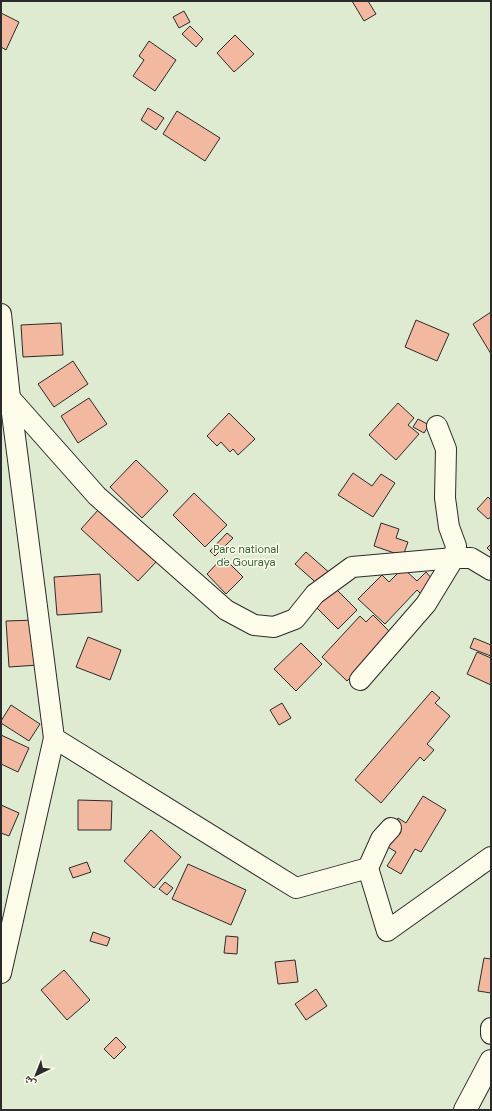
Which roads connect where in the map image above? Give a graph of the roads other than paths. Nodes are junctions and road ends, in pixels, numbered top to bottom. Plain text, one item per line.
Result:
1 (1, 314) edge
2 (10, 398) junction
3 (437, 426) dead end
4 (454, 558) junction
5 (491, 570) edge
6 (360, 680) dead end
7 (54, 738) junction
8 (391, 828) dead end
9 (491, 857) edge
10 (368, 868) junction
11 (1, 972) edge
12 (491, 1028) edge
13 (491, 1034) edge
14 (491, 1061) edge
15 (465, 1110) edge

1 - 2 street
2 - 4 street
2 - 7 street
3 - 4 street
4 - 5 street
4 - 6 street
7 - 10 street
7 - 11 street
8 - 10 street
9 - 10 street
12 - 13 street
14 - 15 main road

